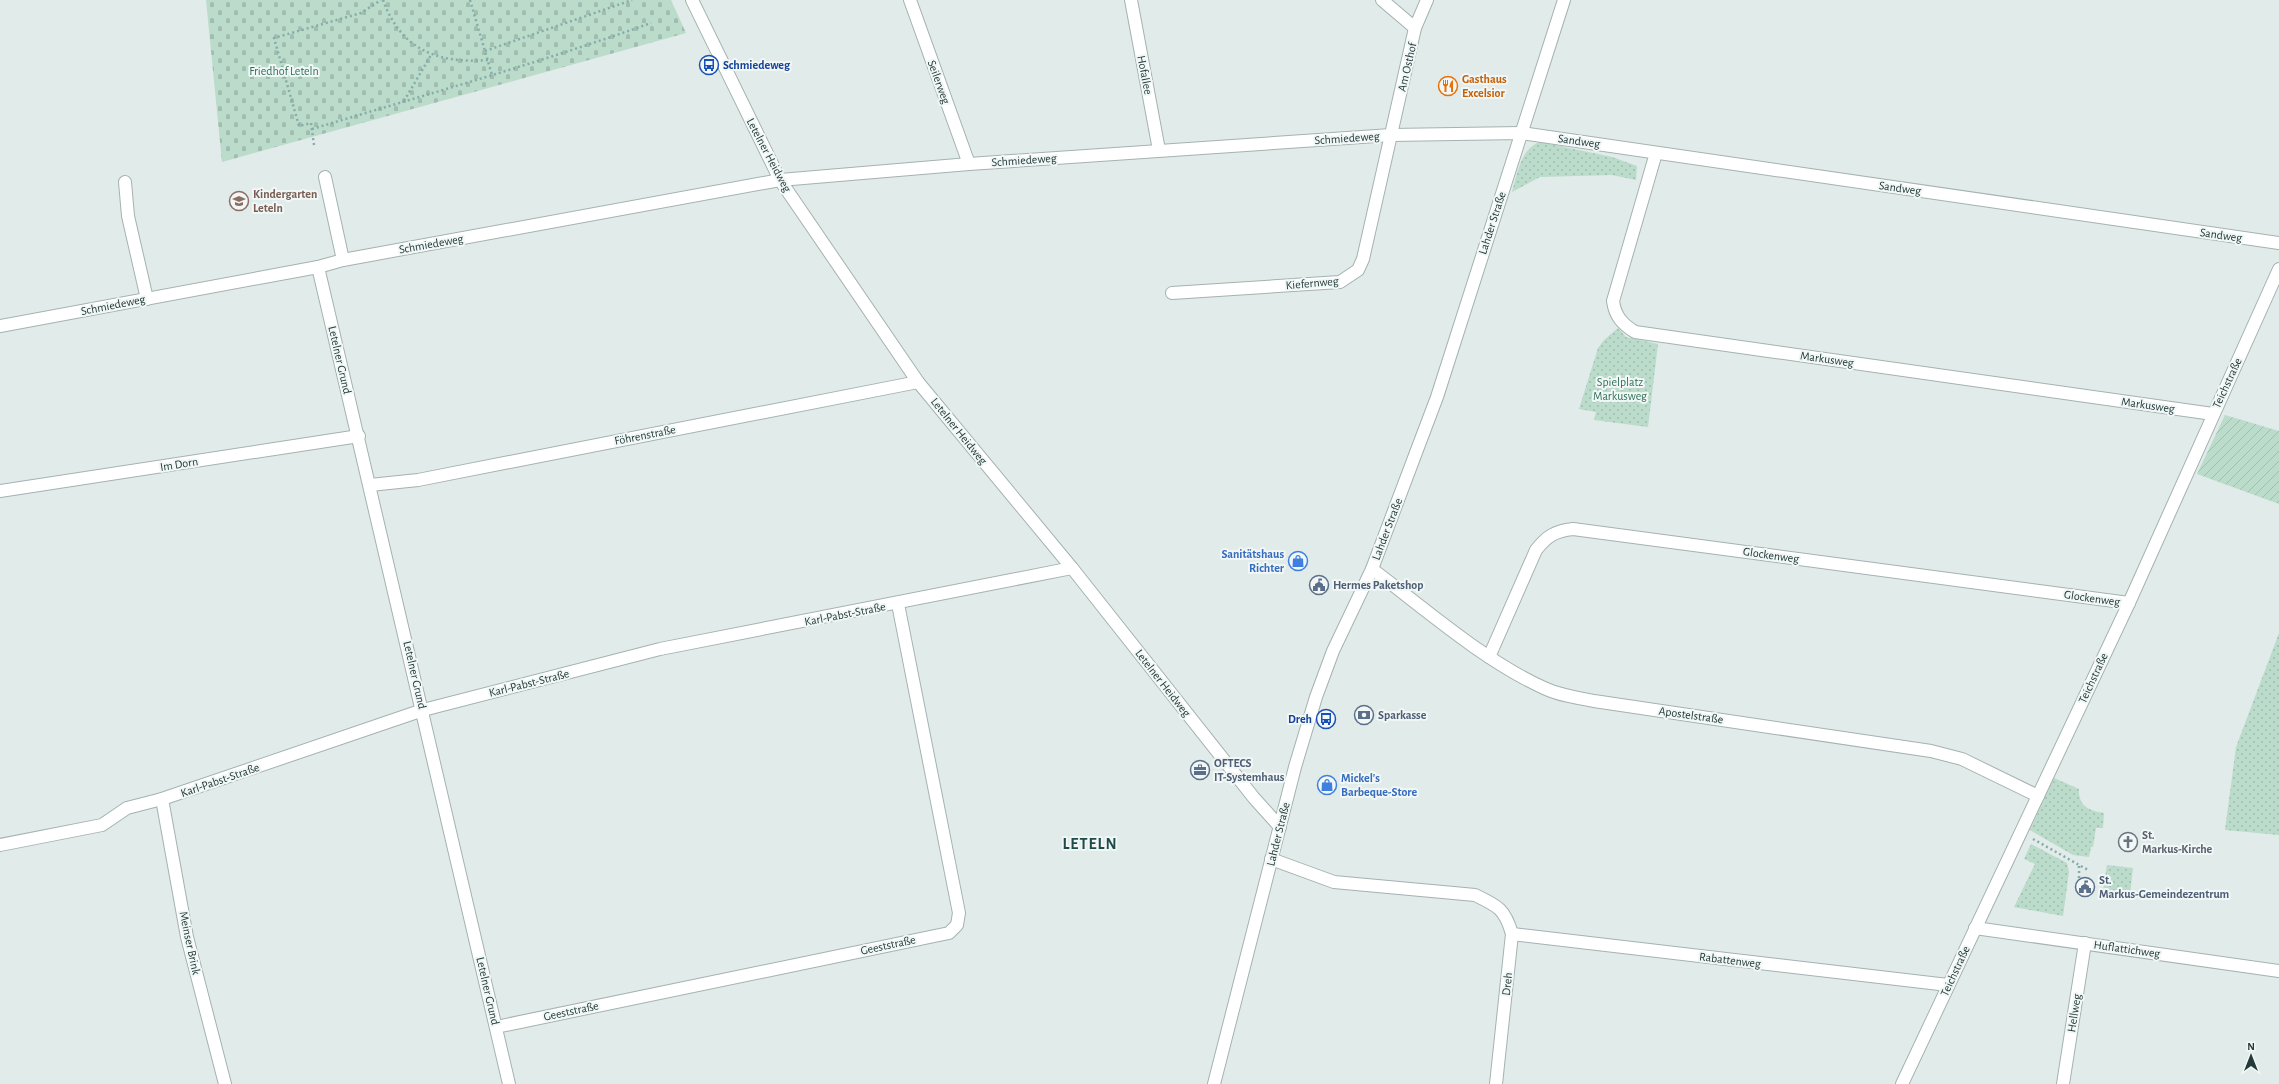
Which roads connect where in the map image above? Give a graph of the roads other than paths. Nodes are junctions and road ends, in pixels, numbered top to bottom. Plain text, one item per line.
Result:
1 (692, 0) edge
2 (910, 0) edge
3 (1131, 0) edge
4 (1382, 0) edge
5 (1427, 0) edge
6 (1564, 0) edge
7 (1415, 28) junction
8 (1521, 133) junction
9 (1391, 135) junction
10 (1160, 150) junction
11 (1656, 153) junction
12 (969, 164) junction
13 (325, 177) dead end
14 (780, 180) junction
15 (124, 182) dead end
16 (2279, 243) edge
17 (342, 260) junction
18 (318, 267) junction
19 (2279, 269) edge
20 (1172, 293) dead end
21 (147, 299) junction
22 (0, 326) edge
23 (918, 382) junction
24 (2213, 414) junction
25 (359, 436) junction
26 (370, 485) junction
27 (0, 491) edge
28 (1072, 568) junction
29 (1372, 569) junction
30 (2129, 603) junction
31 (898, 604) junction
32 (1489, 657) junction
33 (423, 710) junction
34 (2038, 796) junction
35 (162, 800) junction
36 (1280, 827) junction
37 (0, 845) edge
38 (1271, 859) junction
39 (1975, 928) junction
40 (1512, 934) junction
41 (2085, 943) junction
42 (2279, 971) edge
43 (1948, 985) junction
44 (496, 1027) junction
45 (225, 1084) edge
46 (509, 1084) edge
47 (1214, 1084) edge
48 (1496, 1084) edge
49 (1902, 1084) edge
50 (2063, 1084) edge

1 - 14 street, Letelner Heidweg
2 - 12 street, Seilerweg
3 - 10 street, Hofallee
4 - 7 street
5 - 7 street, Am Osthof
6 - 8 street, Lahder Straße
7 - 9 street, Am Osthof
8 - 9 street, Schmiedeweg
8 - 11 street, Sandweg
8 - 29 street, Lahder Straße
9 - 10 street, Schmiedeweg
9 - 20 street, Kiefernweg
10 - 12 street, Schmiedeweg
11 - 16 street, Sandweg
11 - 24 street, Markusweg
12 - 14 street, Schmiedeweg
13 - 17 street
14 - 17 street, Schmiedeweg
14 - 23 street, Letelner Heidweg
15 - 21 street
17 - 18 street, Schmiedeweg
18 - 21 street, Schmiedeweg
18 - 25 street, Letelner Grund
19 - 24 street, Teichstraße
21 - 22 street, Schmiedeweg
23 - 26 street, Föhrenstraße
23 - 28 street, Letelner Heidweg
24 - 30 street, Teichstraße
25 - 26 street, Letelner Grund
25 - 27 street, Im Dorn
26 - 33 street, Letelner Grund
28 - 31 street, Karl-Pabst-Straße
28 - 36 street, Letelner Heidweg
29 - 32 street, Apostelstraße
29 - 36 street, Lahder Straße
30 - 32 street, Glockenweg
30 - 34 street, Teichstraße
31 - 33 street, Karl-Pabst-Straße
31 - 44 street, Geeststraße
32 - 34 street, Apostelstraße
33 - 35 street, Karl-Pabst-Straße
33 - 44 street, Letelner Grund
34 - 39 street, Teichstraße
35 - 37 street, Karl-Pabst-Straße
35 - 45 street, Meinser Brink
36 - 38 street, Lahder Straße
38 - 40 street, Dreh
38 - 47 street, Lahder Straße
39 - 41 street, Huflattichweg
39 - 43 street, Teichstraße
40 - 43 street, Rabattenweg
40 - 48 street, Dreh
41 - 42 street, Huflattichweg
41 - 50 street, Hellweg
43 - 49 street, Teichstraße
44 - 46 street, Letelner Grund

